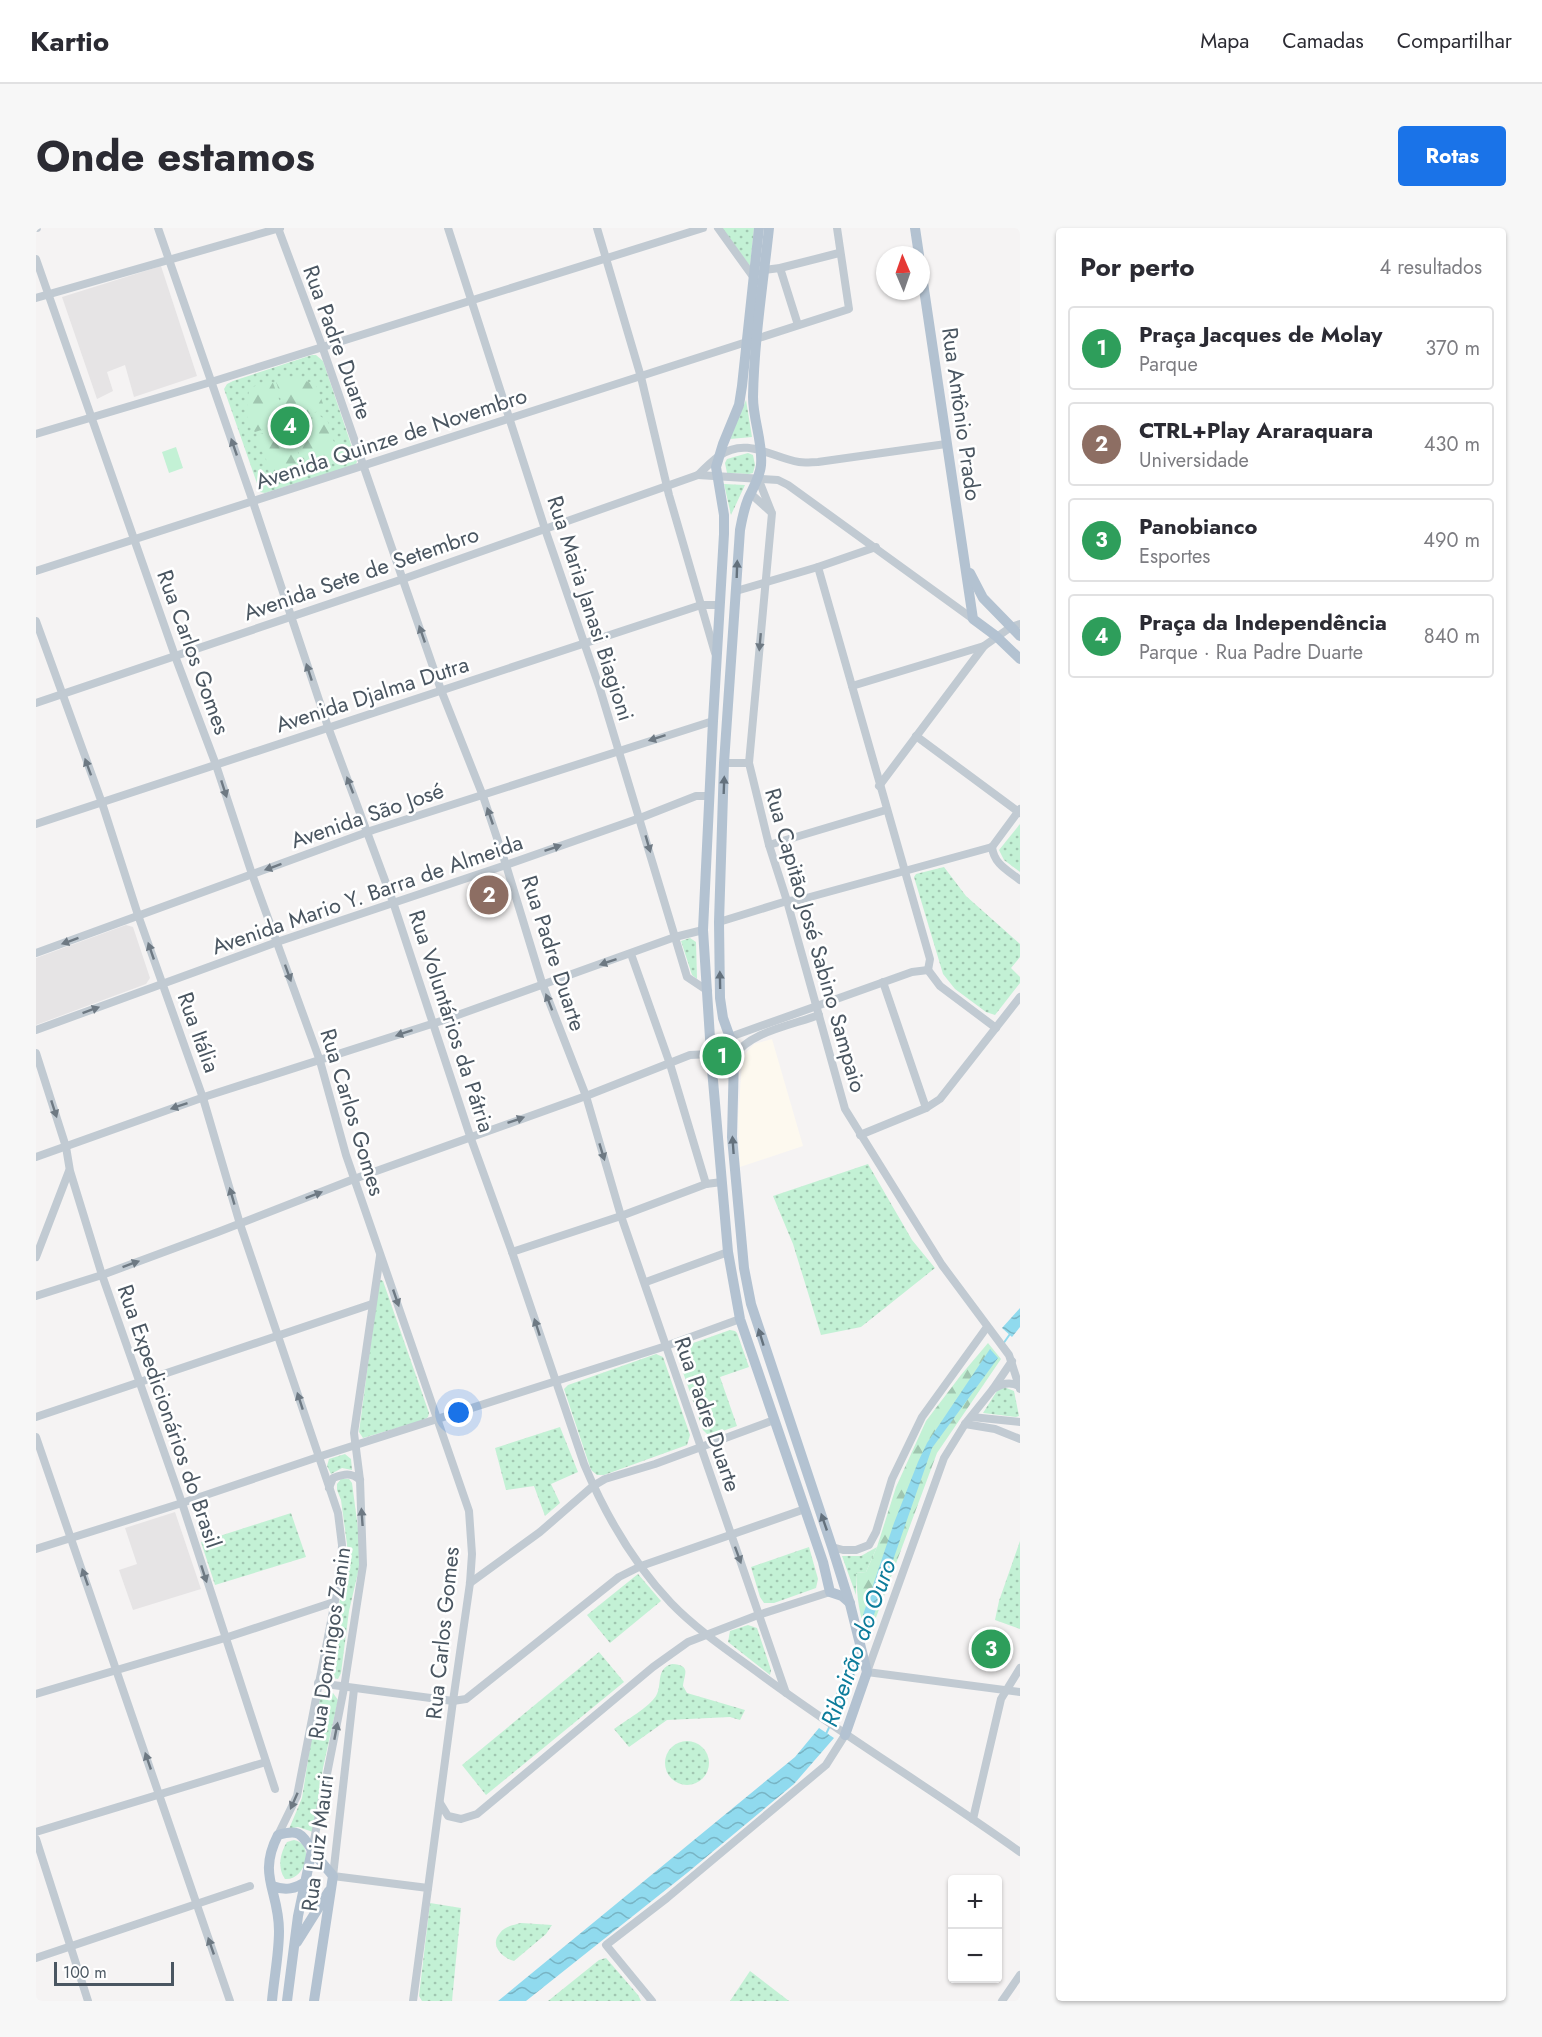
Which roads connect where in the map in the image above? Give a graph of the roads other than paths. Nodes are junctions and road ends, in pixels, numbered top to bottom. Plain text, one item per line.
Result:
1 (158, 228) edge
2 (279, 228) edge
3 (448, 228) edge
4 (597, 228) edge
5 (703, 228) edge
6 (718, 228) edge
7 (759, 228) edge
8 (769, 228) edge
9 (837, 228) edge
10 (915, 228) edge
11 (918, 246) edge
12 (840, 253) junction
13 (36, 259) edge
14 (606, 259) junction
15 (169, 260) junction
16 (780, 268) junction
17 (764, 270) junction
18 (754, 278) junction
19 (49, 295) junction
20 (36, 298) edge
21 (471, 300) junction
22 (925, 300) edge
23 (798, 325) junction
24 (752, 340) junction
25 (322, 346) junction
26 (641, 377) junction
27 (211, 382) junction
28 (91, 417) junction
29 (510, 418) junction
30 (36, 434) edge
31 (946, 444) junction
32 (761, 449) junction
33 (718, 457) junction
34 (363, 466) junction
35 (698, 475) junction
36 (717, 478) junction
37 (758, 478) junction
38 (668, 486) junction
39 (751, 494) junction
40 (253, 502) junction
41 (772, 513) junction
42 (545, 529) junction
43 (135, 539) junction
44 (876, 547) junction
45 (965, 564) junction
46 (818, 567) junction
47 (36, 571) edge
48 (403, 579) junction
49 (765, 584) junction
50 (736, 591) junction
51 (701, 605) junction
52 (720, 605) junction
53 (291, 617) junction
54 (735, 619) junction
55 (973, 619) junction
56 (36, 621) edge
57 (1015, 626) edge
58 (996, 636) junction
59 (1020, 636) edge
60 (584, 644) junction
61 (984, 646) junction
62 (175, 656) junction
63 (1020, 659) edge
64 (717, 662) junction
65 (852, 686) junction
66 (441, 690) junction
67 (62, 694) junction
68 (36, 703) edge
69 (713, 721) junction
70 (328, 727) junction
71 (916, 736) junction
72 (619, 750) junction
73 (724, 763) junction
74 (749, 763) junction
75 (216, 765) junction
76 (879, 786) junction
77 (483, 796) junction
78 (710, 796) junction
79 (102, 803) junction
80 (886, 810) junction
81 (1019, 811) edge
82 (640, 818) junction
83 (36, 824) edge
84 (368, 832) junction
85 (769, 845) junction
86 (992, 848) junction
87 (506, 865) junction
88 (904, 870) junction
89 (252, 874) junction
90 (1020, 880) edge
91 (787, 901) junction
92 (393, 902) junction
93 (138, 915) junction
94 (719, 922) junction
95 (703, 930) junction
96 (675, 937) junction
97 (277, 942) junction
98 (36, 953) edge
99 (631, 954) junction
100 (928, 970) junction
101 (883, 982) junction
102 (542, 983) junction
103 (162, 984) junction
104 (708, 991) junction
105 (1020, 997) edge
106 (817, 1011) junction
107 (432, 1023) junction
108 (996, 1028) junction
109 (36, 1030) edge
110 (729, 1037) junction
111 (710, 1043) junction
112 (36, 1053) edge
113 (711, 1054) junction
114 (320, 1061) junction
115 (735, 1062) junction
116 (670, 1064) junction
117 (712, 1069) junction
118 (586, 1096) junction
119 (203, 1098) junction
120 (926, 1108) junction
121 (860, 1135) junction
122 (470, 1136) junction
123 (66, 1147) junction
124 (36, 1157) edge
125 (70, 1171) junction
126 (354, 1179) junction
127 (723, 1182) junction
128 (706, 1184) junction
129 (621, 1216) junction
130 (240, 1224) junction
131 (380, 1252) junction
132 (512, 1252) junction
133 (728, 1252) junction
134 (36, 1257) edge
135 (102, 1275) junction
136 (646, 1282) junction
137 (36, 1296) edge
138 (372, 1304) junction
139 (740, 1319) junction
140 (987, 1327) junction
141 (278, 1335) junction
142 (666, 1346) junction
143 (1010, 1358) junction
144 (140, 1382) junction
145 (555, 1382) junction
146 (1019, 1388) edge
147 (993, 1389) junction
148 (36, 1417) edge
149 (438, 1420) junction
150 (774, 1420) junction
151 (969, 1421) junction
152 (1020, 1422) edge
153 (36, 1437) edge
154 (1020, 1439) edge
155 (356, 1445) junction
156 (701, 1446) junction
157 (318, 1457) junction
158 (360, 1480) junction
159 (593, 1486) junction
160 (329, 1488) junction
161 (182, 1503) junction
162 (805, 1509) junction
163 (732, 1536) junction
164 (71, 1537) junction
165 (832, 1547) junction
166 (36, 1548) edge
167 (641, 1566) junction
168 (470, 1583) junction
169 (830, 1592) junction
170 (334, 1602) junction
171 (850, 1604) junction
172 (758, 1615) junction
173 (706, 1634) junction
174 (225, 1638) junction
175 (1020, 1668) edge
176 (116, 1670) junction
177 (867, 1672) junction
178 (318, 1683) junction
179 (344, 1688) junction
180 (354, 1689) junction
181 (1005, 1691) junction
182 (1020, 1692) edge
183 (786, 1693) junction
184 (36, 1694) edge
185 (453, 1701) junction
186 (842, 1732) junction
187 (266, 1762) junction
188 (275, 1789) dead end
189 (159, 1794) junction
190 (440, 1803) junction
191 (973, 1819) junction
192 (36, 1832) edge
193 (278, 1835) junction
194 (36, 1839) edge
195 (312, 1850) junction
196 (1020, 1852) edge
197 (307, 1881) junction
198 (332, 1881) junction
199 (250, 1886) dead end
200 (272, 1886) junction
201 (428, 1888) junction
202 (197, 1905) junction
203 (296, 1944) junction
204 (71, 1947) junction
205 (36, 1958) edge
206 (1020, 1976) edge
207 (414, 2000) edge
208 (88, 2001) edge
209 (230, 2001) edge
210 (272, 2001) edge
211 (287, 2001) edge
212 (314, 2001) edge
213 (652, 2001) edge
214 (1002, 2001) edge

1 - 15 street, Rua Voluntários da Pátria
2 - 15 street
2 - 25 street, Rua Padre Duarte
3 - 21 street, Rua Maria Janasi Biagioni
4 - 14 street
5 - 14 street
6 - 18 street
7 - 18 main road
8 - 17 main road
9 - 12 street
10 - 11 main road
12 - 16 street
12 - 23 street, Avenida Quinze de Novembro
13 - 19 street, Rua Carlos Gomes
14 - 21 street
14 - 26 street
15 - 19 street
15 - 27 street, Rua Voluntários da Pátria
16 - 17 street
16 - 23 street
17 - 24 main road
18 - 24 main road
19 - 20 street
19 - 28 street, Rua Carlos Gomes
21 - 25 street
21 - 29 street, Rua Maria Janasi Biagioni
22 - 31 main road, Rua Antônio Prado
23 - 24 street, Avenida Quinze de Novembro
24 - 26 street, Avenida Quinze de Novembro
24 - 32 main road
24 - 33 main road
25 - 27 street
25 - 34 street, Rua Padre Duarte
26 - 29 street, Avenida Quinze de Novembro
26 - 38 street
27 - 28 street
40 -> 27 street, Rua Voluntários da Pátria
28 - 30 street
28 - 43 street, Rua Carlos Gomes
29 - 34 street, Avenida Quinze de Novembro
29 - 42 street, Rua Maria Janasi Biagioni
31 - 32 street
31 - 45 main road, Rua Antônio Prado
32 - 33 street
32 - 37 main road
33 - 35 street, Avenida Sete de Setembro
33 - 36 main road
34 - 40 street, Avenida Quinze de Novembro
34 - 48 street, Rua Padre Duarte
35 - 36 street, Avenida Sete de Setembro
35 - 38 street, Avenida Sete de Setembro
36 - 37 street, Avenida Sete de Setembro
36 - 52 main road
37 - 39 main road
37 - 41 street, Rua Capitão José Sabino Sampaio
37 - 44 street, Avenida Sete de Setembro
38 - 42 street, Avenida Sete de Setembro
38 - 51 street
39 - 41 street
50 -> 39 main road
40 - 43 street, Avenida Quinze de Novembro
40 - 53 street, Rua Voluntários da Pátria
41 - 49 street, Rua Capitão José Sabino Sampaio
42 - 48 street, Avenida Sete de Setembro
42 - 60 street, Rua Maria Janasi Biagioni
43 - 47 street, Avenida Quinze de Novembro
43 - 62 street, Rua Carlos Gomes
44 - 46 street
44 - 55 street, Avenida Sete de Setembro
45 - 55 main road, Rua Antônio Prado
45 - 57 main road
46 - 49 street
46 - 65 street
48 - 53 street, Avenida Sete de Setembro
66 -> 48 street, Rua Padre Duarte
49 - 50 street
49 -> 74 street, Rua Capitão José Sabino Sampaio
50 - 54 main road
51 - 52 street, Avenida Djalma Dutra
51 - 60 street, Avenida Djalma Dutra
51 - 64 street
52 - 54 main road
52 - 64 main road
53 - 62 street, Avenida Sete de Setembro
70 -> 53 street, Rua Voluntários da Pátria
54 - 73 main road
55 - 58 main road
56 - 67 street, Rua Itália
57 - 58 street
57 - 59 main road
58 - 61 street
58 - 63 main road
60 - 66 street, Avenida Djalma Dutra
60 - 72 street, Rua Maria Janasi Biagioni
61 - 65 street
61 - 71 street
62 - 67 street, Avenida Sete de Setembro
62 - 75 street, Rua Carlos Gomes
64 - 69 main road
65 - 76 street
66 - 70 street, Avenida Djalma Dutra
66 - 77 street, Rua Padre Duarte
67 - 68 street, Avenida Sete de Setembro
79 -> 67 street, Rua Itália
69 -> 72 street, Avenida São José
69 - 78 main road
70 - 75 street, Avenida Djalma Dutra
84 -> 70 street, Rua Voluntários da Pátria
71 - 76 street
71 - 81 street
72 - 77 street, Avenida São José
72 - 82 street, Rua Maria Janasi Biagioni
73 - 74 street
94 -> 73 main road
74 - 85 street, Rua Capitão José Sabino Sampaio
75 - 79 street, Avenida Djalma Dutra
75 -> 89 street, Rua Carlos Gomes
76 - 80 street
77 - 84 street, Avenida São José
87 -> 77 street, Rua Padre Duarte
78 - 82 street, Avenida Mario Y. Barra de Almeida
78 - 95 main road
79 - 83 street, Avenida Djalma Dutra
79 - 93 street, Rua Itália
80 - 85 street
80 - 88 street
81 - 86 street
87 -> 82 street, Avenida Mario Y. Barra de Almeida
82 -> 96 street, Rua Maria Janasi Biagioni
84 -> 89 street, Avenida São José
84 - 92 street, Rua Voluntários da Pátria
85 - 91 street, Rua Capitão José Sabino Sampaio
86 - 88 street
86 - 90 street
87 - 92 street, Avenida Mario Y. Barra de Almeida
87 - 102 street, Rua Padre Duarte
88 - 91 street
88 - 100 street
89 - 93 street, Avenida São José
89 - 97 street, Rua Carlos Gomes
91 - 94 street
91 - 106 street, Rua Capitão José Sabino Sampaio
92 - 97 street, Avenida Mario Y. Barra de Almeida
92 - 107 street, Rua Voluntários da Pátria
93 -> 98 street, Avenida São José
103 -> 93 street, Rua Itália
110 -> 94 main road
95 - 96 street
95 - 104 main road
96 - 99 street
96 - 104 street, Rua Maria Janasi Biagioni
97 - 103 street, Avenida Mario Y. Barra de Almeida
97 -> 114 street, Rua Carlos Gomes
99 -> 102 street
99 - 116 street
100 - 101 street
100 - 108 street
101 - 106 street
101 - 120 street
102 - 107 street
118 -> 102 street, Rua Padre Duarte
109 -> 103 street, Avenida Mario Y. Barra de Almeida
103 - 119 street, Rua Itália
104 - 111 main road
105 - 108 street
106 - 110 street
106 - 115 street
106 - 121 street, Rua Capitão José Sabino Sampaio
107 -> 114 street
107 - 122 street, Rua Voluntários da Pátria
108 - 120 street
110 - 111 main road
110 - 115 main road
111 - 113 main road
112 -> 123 street, Rua Expedicionários do Brasil
113 - 116 street
113 - 117 main road
114 - 119 street
114 - 126 street, Rua Carlos Gomes
115 - 117 main road
165 -> 115 main road
116 - 118 street
116 - 128 street
117 - 127 main road
122 -> 118 street
118 -> 129 street, Rua Padre Duarte
119 -> 123 street
130 -> 119 street, Rua Itália
120 - 121 street
121 - 140 street, Rua Capitão José Sabino Sampaio
122 - 126 street
122 - 132 street, Rua Voluntários da Pátria
123 - 124 street
123 - 125 street, Rua Expedicionários do Brasil
125 - 134 street
125 - 135 street, Rua Expedicionários do Brasil
130 -> 126 street
126 - 131 street, Rua Carlos Gomes
127 - 128 street
127 - 133 main road
128 - 129 street
129 - 132 street
129 - 136 street, Rua Padre Duarte
135 -> 130 street
130 - 141 street, Rua Itália
131 - 138 street, Rua Domingos Zanin
131 -> 149 street, Rua Carlos Gomes
145 -> 132 street, Rua Voluntários da Pátria
133 - 136 street
133 - 139 main road
135 - 137 street
135 - 144 street, Rua Expedicionários do Brasil
136 - 142 street, Rua Padre Duarte
138 - 141 street
138 - 155 street, Rua Domingos Zanin
139 - 142 street
139 - 150 main road
140 - 143 street, Rua Capitão José Sabino Sampaio
140 - 165 street
141 - 144 street
157 -> 141 street, Rua Itália
142 - 145 street
142 - 156 street, Rua Padre Duarte
143 - 146 street
143 - 147 street
144 - 148 street
144 - 161 street, Rua Expedicionários do Brasil
145 - 149 street
145 - 159 street, Rua Voluntários da Pátria
146 - 147 street
147 - 151 street
149 - 155 street
149 - 168 street, Rua Carlos Gomes
150 - 156 street
150 - 162 main road
151 - 152 street
151 - 154 street
151 - 177 street
153 - 164 street
155 - 157 street
155 - 158 street, Rua Domingos Zanin
156 - 159 street
156 - 163 street, Rua Padre Duarte
157 - 160 street, Rua Domingos Zanin
157 - 161 street
158 - 160 street
179 -> 158 street, Rua Domingos Zanin
159 - 167 street, Rua Voluntários da Pátria
159 - 168 street
160 - 170 street, Rua Domingos Zanin
161 - 164 street
161 -> 174 street, Rua Expedicionários do Brasil
162 - 163 street
162 - 169 main road
163 - 167 street
163 -> 172 street, Rua Padre Duarte
164 - 166 street
176 -> 164 street
165 - 171 main road
167 - 173 street, Rua Voluntários da Pátria
167 - 185 street
168 - 185 street, Rua Carlos Gomes
169 - 171 main road
169 - 172 street
170 - 174 street
170 - 178 street, Rua Domingos Zanin
171 - 177 main road
172 - 173 street
172 - 183 street, Rua Padre Duarte
173 - 183 street, Rua Voluntários da Pátria
173 - 190 street
174 - 176 street
174 - 187 street, Rua Expedicionários do Brasil
175 - 181 street
176 - 184 street
189 -> 176 street
177 - 181 street
177 - 186 main road
178 - 179 street
178 -> 193 street, Rua Domingos Zanin
179 - 180 street
195 -> 179 street, Rua Domingos Zanin
180 - 185 street
180 - 198 street, Rua Luiz Mauri
181 - 182 street
181 - 191 street
183 - 186 street, Rua Voluntários da Pátria
185 - 190 street, Rua Carlos Gomes
186 - 191 street, Rua Voluntários da Pátria
186 - 213 street
187 - 188 street, Rua Expedicionários do Brasil
187 - 189 street
189 - 192 street
189 - 202 street
190 - 201 street, Rua Carlos Gomes
191 - 196 street, Rua Voluntários da Pátria
193 - 195 main road
193 - 200 main road, Rua Domingos Zanin
194 - 204 street
195 - 197 main road, Rua Domingos Zanin
195 - 198 main road
197 - 200 main road
197 - 203 main road, Rua Domingos Zanin
198 - 201 street
198 - 203 main road
198 - 212 main road, Rua Luiz Mauri
199 - 202 street
200 - 210 main road, Rua Domingos Zanin
201 - 207 street, Rua Carlos Gomes
202 - 204 street
209 -> 202 street
203 - 211 main road, Rua Domingos Zanin
204 - 205 street
204 - 208 street
206 - 214 street

